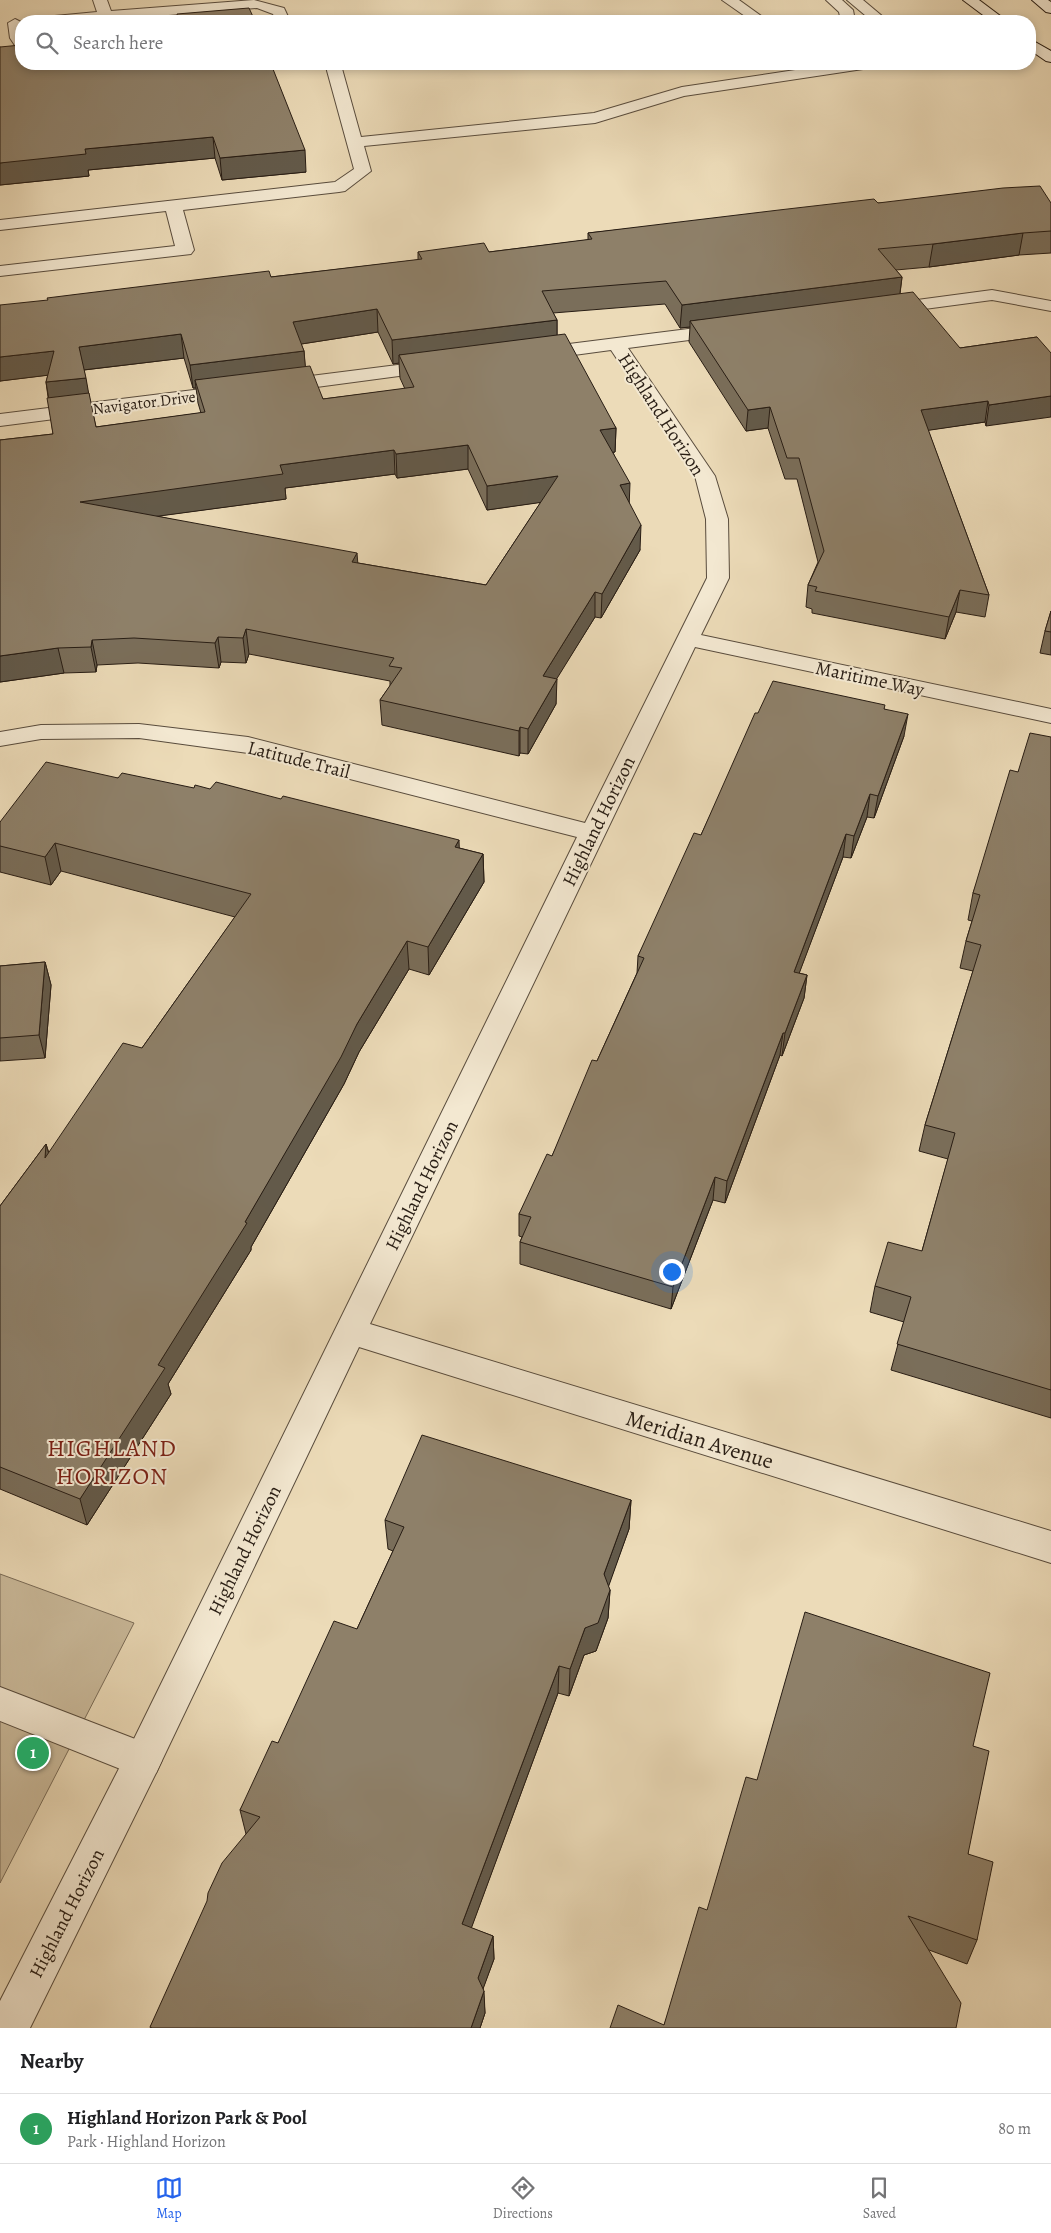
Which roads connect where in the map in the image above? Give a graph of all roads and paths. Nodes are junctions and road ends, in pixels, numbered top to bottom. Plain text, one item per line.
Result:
1 (100, 0) edge
2 (277, 0) edge
3 (833, 0) edge
4 (854, 0) edge
5 (970, 0) edge
6 (1038, 0) edge
7 (723, 3) edge
8 (258, 4) junction
9 (1051, 9) edge
10 (110, 15) edge
11 (143, 15) edge
12 (281, 15) edge
13 (730, 15) edge
14 (748, 15) edge
15 (847, 15) edge
16 (873, 15) edge
17 (991, 15) edge
18 (15, 23) edge
19 (0, 25) edge
20 (1036, 47) edge
21 (1051, 58) edge
22 (335, 70) edge
23 (789, 70) edge
24 (822, 70) edge
25 (794, 74) junction
26 (355, 142) junction
27 (173, 205) junction
28 (0, 225) edge
29 (0, 272) edge
30 (1051, 306) edge
31 (873, 311) edge
32 (744, 328) edge
33 (616, 344) junction
34 (518, 356) edge
35 (460, 363) edge
36 (0, 420) edge
37 (689, 639) junction
38 (1051, 716) edge
39 (0, 739) edge
40 (592, 833) junction
41 (350, 1331) junction
42 (1051, 1547) edge
43 (0, 1704) edge
44 (143, 1760) junction
45 (8, 2028) edge

1 - 10 street
2 - 8 street
3 - 15 street
4 - 16 street
5 - 17 street
6 - 9 street
7 - 13 street
7 - 14 street
8 - 11 street
8 - 12 street
18 - 19 street
20 - 21 street
22 - 26 street
23 - 25 street
24 - 25 street
25 - 26 street
26 - 27 street
27 - 28 street
27 - 29 street
30 - 31 street
32 - 33 street
33 - 34 street
33 - 37 street, Highland Horizon
35 - 36 street, Navigator Drive
37 - 38 street, Maritime Way
37 - 40 street, Highland Horizon
39 - 40 street, Latitude Trail
40 - 41 street, Highland Horizon
41 - 42 street, Meridian Avenue
41 - 44 street, Highland Horizon
43 - 44 street
44 - 45 street, Highland Horizon

